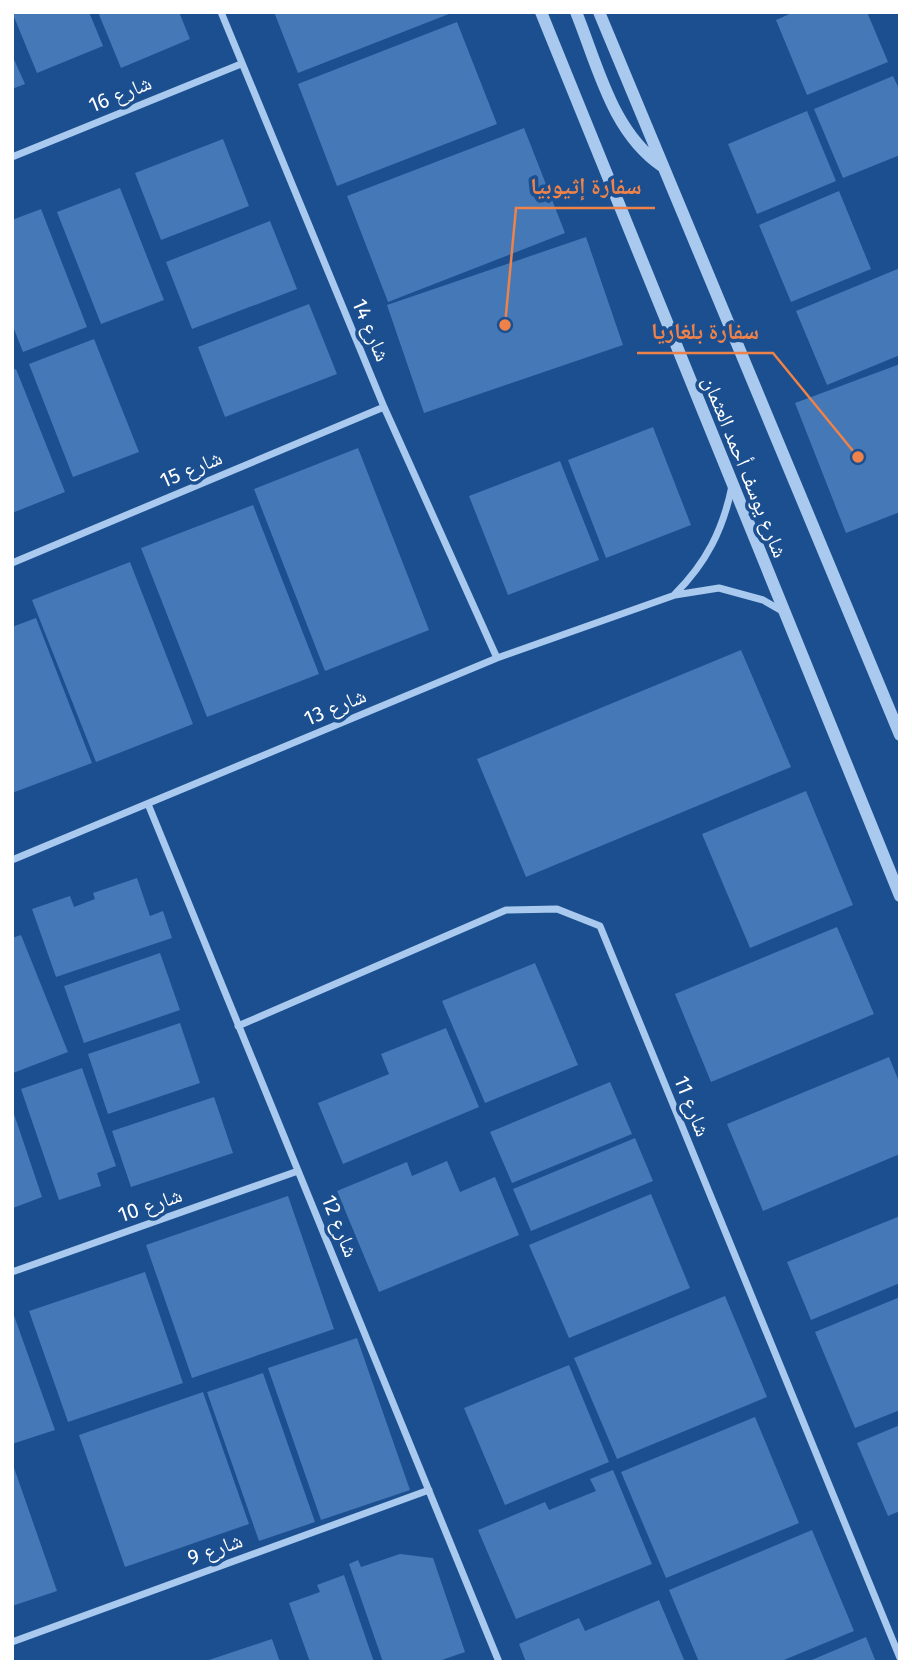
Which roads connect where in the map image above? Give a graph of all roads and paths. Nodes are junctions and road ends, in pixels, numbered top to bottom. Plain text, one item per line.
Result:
1 (221, 12) edge
2 (541, 12) edge
3 (576, 12) edge
4 (599, 12) edge
5 (241, 64) junction
6 (12, 157) edge
7 (662, 166) junction
8 (384, 407) junction
9 (732, 486) junction
10 (12, 564) edge
11 (675, 595) junction
12 (782, 611) junction
13 (497, 658) junction
14 (900, 735) edge
15 (148, 804) junction
16 (12, 860) edge
17 (900, 896) edge
18 (239, 1026) junction
19 (299, 1171) junction
20 (12, 1272) edge
21 (429, 1490) junction
22 (12, 1642) edge
23 (900, 1658) edge
24 (499, 1662) edge

1 - 5 street, شارع 14
2 - 9 street, شارع يوسف أحمد العثمان
3 - 7 street
4 - 7 street, شارع يوسف أحمد العثمان
5 - 6 street, شارع 16
5 - 8 street, شارع 14
7 - 14 street, شارع يوسف أحمد العثمان
8 - 10 street, شارع 15
8 - 13 street, شارع 14
9 - 11 street
9 - 12 street, شارع يوسف أحمد العثمان
11 - 12 street, شارع 13
11 - 13 street, شارع 13
12 - 17 street, شارع يوسف أحمد العثمان
13 - 15 street, شارع 13
15 - 16 street, شارع 13
15 - 18 street, شارع 12
18 - 19 street, شارع 12
18 - 23 street, شارع 11
19 - 20 street, شارع 10
19 - 21 street, شارع 12
21 - 22 street, شارع 9
21 - 24 street, شارع 12

